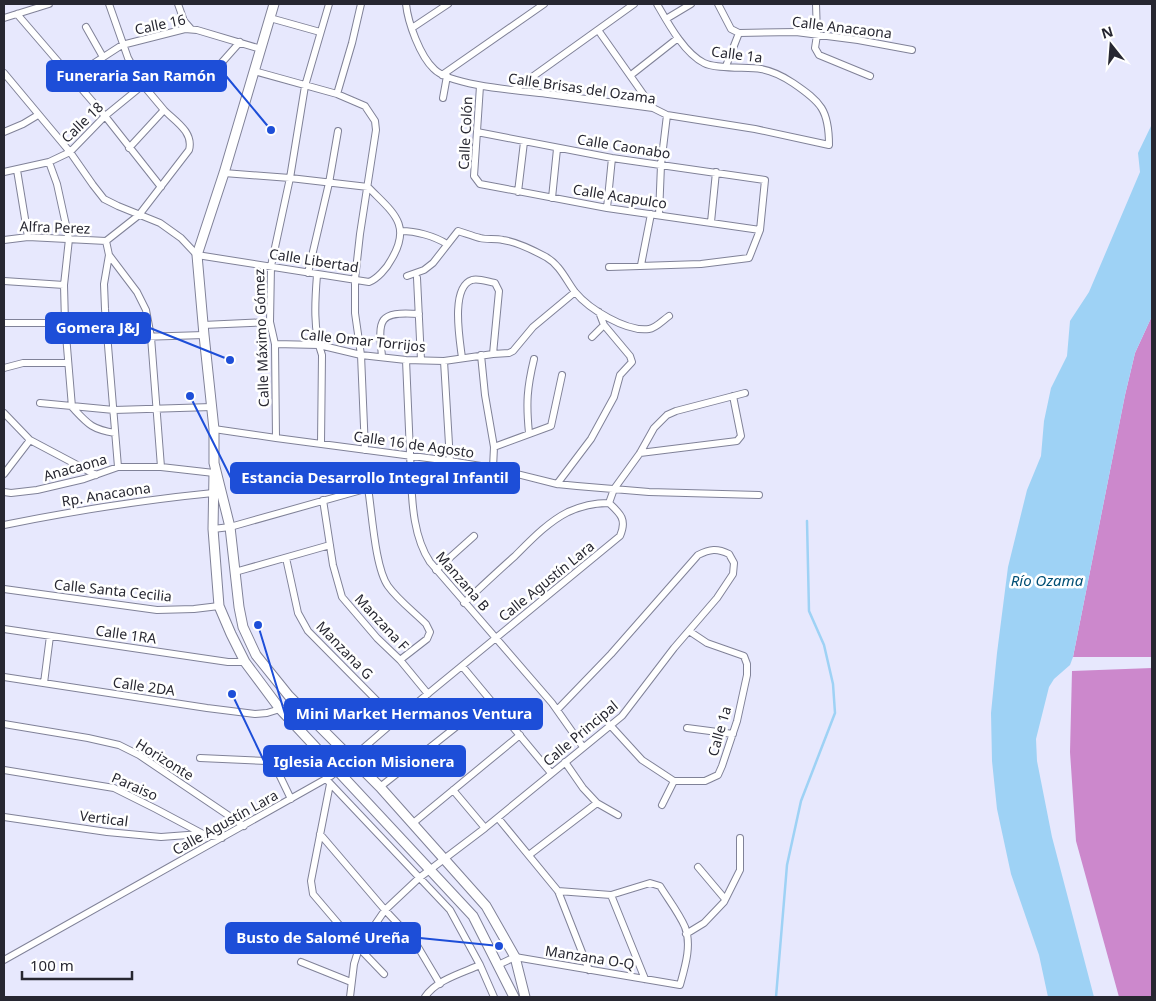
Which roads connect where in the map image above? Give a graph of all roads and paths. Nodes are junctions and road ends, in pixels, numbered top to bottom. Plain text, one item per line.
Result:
1 (49, 4) edge
2 (109, 4) edge
3 (178, 4) edge
4 (274, 4) edge
5 (329, 4) edge
6 (361, 4) edge
7 (406, 4) edge
8 (448, 4) edge
9 (544, 4) edge
10 (634, 4) edge
11 (656, 4) edge
12 (691, 4) edge
13 (718, 4) edge
14 (816, 4) edge
15 (17, 14) junction
16 (4, 18) edge
17 (270, 18) junction
18 (666, 19) junction
19 (86, 27) dead end
20 (412, 28) junction
21 (192, 29) junction
22 (598, 30) junction
23 (320, 32) junction
24 (739, 34) junction
25 (817, 35) junction
26 (678, 38) junction
27 (240, 42) junction
28 (122, 45) junction
29 (261, 49) junction
30 (912, 50) dead end
31 (103, 57) junction
32 (726, 66) junction
33 (254, 71) junction
34 (4, 73) edge
35 (631, 75) junction
36 (445, 76) junction
37 (870, 76) dead end
38 (71, 78) junction
39 (143, 85) junction
40 (305, 86) junction
41 (480, 86) junction
42 (514, 90) junction
43 (337, 94) junction
44 (443, 98) dead end
45 (653, 108) junction
46 (164, 110) junction
47 (38, 115) junction
48 (667, 115) junction
49 (105, 116) junction
50 (338, 131) dead end
51 (4, 132) edge
52 (477, 132) junction
53 (524, 142) junction
54 (829, 145) joint
55 (129, 148) junction
56 (558, 148) junction
57 (70, 152) junction
58 (612, 158) junction
59 (49, 162) junction
60 (661, 165) junction
61 (17, 170) junction
62 (4, 172) edge
63 (716, 172) junction
64 (224, 173) junction
65 (290, 178) junction
66 (477, 182) joint
67 (329, 183) junction
68 (161, 187) junction
69 (368, 187) junction
70 (518, 192) junction
71 (552, 198) junction
72 (607, 208) junction
73 (651, 214) junction
74 (139, 215) junction
75 (659, 215) junction
76 (711, 222) junction
77 (760, 230) junction
78 (401, 231) junction
79 (28, 237) junction
80 (69, 239) junction
81 (4, 240) edge
82 (106, 241) junction
83 (447, 244) junction
84 (109, 255) junction
85 (197, 255) junction
86 (641, 265) junction
87 (271, 266) junction
88 (609, 267) dead end
89 (308, 273) junction
90 (317, 275) junction
91 (407, 276) dead end
92 (417, 278) dead end
93 (356, 280) junction
94 (4, 281) edge
95 (64, 285) junction
96 (575, 292) junction
97 (599, 312) junction
98 (419, 314) junction
99 (668, 316) dead end
100 (270, 322) junction
101 (4, 323) edge
102 (65, 323) junction
103 (203, 325) junction
104 (604, 325) junction
105 (66, 334) junction
106 (204, 335) junction
107 (151, 337) junction
108 (592, 337) dead end
109 (108, 338) junction
110 (275, 344) junction
111 (319, 345) junction
112 (493, 354) junction
113 (361, 355) junction
114 (382, 356) junction
115 (481, 356) junction
116 (462, 358) junction
117 (534, 359) dead end
118 (406, 360) junction
119 (421, 360) junction
120 (444, 360) junction
121 (68, 363) junction
122 (4, 368) edge
123 (562, 375) dead end
124 (745, 393) dead end
125 (733, 396) junction
126 (40, 403) dead end
127 (72, 407) junction
128 (212, 407) junction
129 (156, 408) junction
130 (114, 410) junction
131 (4, 414) edge
132 (214, 429) junction
133 (115, 433) junction
134 (529, 433) junction
135 (276, 438) junction
136 (30, 440) junction
137 (321, 443) junction
138 (494, 447) junction
139 (365, 450) junction
140 (640, 453) junction
141 (410, 456) junction
142 (450, 461) junction
143 (118, 467) junction
144 (161, 467) junction
145 (214, 468) junction
146 (493, 468) junction
147 (4, 474) edge
148 (96, 475) junction
149 (411, 476) junction
150 (557, 484) junction
151 (368, 488) junction
152 (614, 489) junction
153 (4, 492) edge
154 (213, 493) junction
155 (759, 495) dead end
156 (323, 500) junction
157 (609, 503) junction
158 (4, 526) edge
159 (230, 527) junction
160 (213, 529) junction
161 (474, 536) dead end
162 (330, 545) junction
163 (286, 558) junction
164 (436, 570) junction
165 (235, 572) junction
166 (4, 589) edge
167 (464, 603) junction
168 (220, 606) junction
169 (4, 629) edge
170 (689, 631) junction
171 (50, 636) junction
172 (497, 638) junction
173 (400, 660) junction
174 (245, 662) junction
175 (462, 666) junction
176 (4, 676) edge
177 (44, 683) junction
178 (428, 694) junction
179 (490, 700) junction
180 (280, 708) junction
181 (557, 710) junction
182 (396, 720) junction
183 (4, 724) edge
184 (610, 725) junction
185 (688, 728) dead end
186 (733, 734) junction
187 (520, 735) junction
188 (583, 747) junction
189 (200, 758) dead end
190 (351, 759) junction
191 (564, 762) junction
192 (4, 770) edge
193 (338, 770) junction
194 (551, 773) junction
195 (674, 781) junction
196 (328, 782) junction
197 (380, 787) junction
198 (454, 790) junction
199 (291, 799) junction
200 (597, 803) junction
201 (662, 805) dead end
202 (618, 815) dead end
203 (4, 817) edge
204 (498, 818) junction
205 (412, 824) junction
206 (244, 826) junction
207 (485, 828) junction
208 (203, 834) junction
209 (320, 834) junction
210 (222, 838) junction
211 (740, 838) dead end
212 (529, 855) junction
213 (444, 858) junction
214 (698, 867) dead end
215 (430, 870) junction
216 (420, 878) junction
217 (558, 891) junction
218 (611, 895) junction
219 (726, 898) junction
220 (385, 910) junction
221 (686, 934) junction
222 (359, 948) junction
223 (515, 957) junction
224 (4, 960) edge
225 (301, 962) dead end
226 (498, 964) junction
227 (480, 965) junction
228 (589, 970) junction
229 (384, 974) dead end
230 (645, 979) junction
231 (351, 982) junction
232 (440, 984) junction
233 (350, 997) edge
234 (425, 997) edge
235 (494, 997) edge
236 (514, 997) edge
237 (525, 997) edge

1 - 15 street
2 - 28 street
3 - 21 street
4 - 17 street
5 - 23 street, Calle Máximo Gómez
6 - 43 street
7 - 20 street
8 - 20 street
9 - 36 street
10 - 22 street
11 - 18 street, Calle 1a
12 - 18 street
13 - 24 street
14 - 25 street
15 - 16 street
15 - 38 street
17 - 23 street
17 - 29 street
18 - 26 street, Calle 1a
19 - 31 street
20 - 36 street
21 - 27 street, Calle 16
21 - 28 street, Calle 16
22 - 35 street
22 - 42 street
23 - 40 street, Calle Máximo Gómez
24 - 25 street, Calle Anacaona
24 - 32 street
25 - 30 street, Calle Anacaona
25 - 37 street
26 - 32 street, Calle 1a
26 - 35 street
27 - 29 street, Calle 16
27 - 39 street
28 - 31 street, Calle 16
28 - 39 street
29 - 33 street
31 - 38 street, Calle 16
32 - 54 street, Calle 1a
33 - 40 street
33 - 64 street
34 - 47 street
35 - 45 street
36 - 41 street, Calle Brisas del Ozama
36 - 44 street
38 - 49 street
39 - 46 street
39 - 49 street, Calle 18
40 - 43 street
40 - 65 street, Calle Máximo Gómez
41 - 42 street, Calle Brisas del Ozama
41 - 52 street, Calle Colón
42 - 45 street, Calle Brisas del Ozama
43 - 69 street
45 - 48 street, Calle Brisas del Ozama
46 - 55 street
46 - 68 street
47 - 51 street
47 - 57 street
48 - 54 street, Calle Brisas del Ozama
48 - 60 street
49 - 55 street
49 - 57 street, Calle 18
50 - 67 street
52 - 53 street, Calle Caonabo
52 - 66 street, Calle Colón
53 - 56 street, Calle Caonabo
53 - 70 street
55 - 68 street
56 - 58 street, Calle Caonabo
56 - 71 street
57 - 59 street, Calle 18
57 - 74 street
58 - 60 street, Calle Caonabo
58 - 72 street
59 - 61 street, Calle 18
59 - 80 street
60 - 63 street, Calle Caonabo
60 - 75 street
61 - 62 street, Calle 18
61 - 79 street
63 - 76 street
63 - 77 street, Calle Caonabo
64 - 65 street
64 - 85 street
65 - 67 street
65 - 87 street, Calle Máximo Gómez
66 - 70 street, Calle Acapulco
67 - 69 street
67 - 89 street
68 - 74 street
69 - 78 street
69 - 93 street
70 - 71 street, Calle Acapulco
71 - 72 street, Calle Acapulco
72 - 73 street, Calle Acapulco
73 - 75 street, Calle Acapulco
73 - 86 street
74 - 82 street
74 - 85 street
75 - 76 street, Calle Acapulco
76 - 77 street, Calle Acapulco
77 - 86 street
78 - 83 street
78 - 93 street, Calle Libertad
79 - 80 street, Alfra Perez
79 - 81 street, Alfra Perez
80 - 82 street, Alfra Perez
80 - 95 street
82 - 84 street
83 - 91 street
83 - 96 street
84 - 107 street
84 - 109 street
85 - 87 street, Calle Libertad
85 - 103 street
86 - 88 street
87 - 89 street, Calle Libertad
87 - 100 street, Calle Máximo Gómez
89 - 90 street, Calle Libertad
90 - 93 street, Calle Libertad
90 - 111 street
92 - 98 street
93 - 113 street
94 - 95 street
95 - 102 street
96 - 97 street
96 - 112 street, Calle Omar Torrijos
97 - 99 street
97 - 104 street
98 - 114 street
98 - 119 street
100 - 103 street
100 - 110 street, Calle Máximo Gómez
101 - 102 street
102 - 105 street
103 - 106 street
104 - 108 street
104 - 150 street
105 - 109 street
105 - 121 street
106 - 107 street
106 - 128 street
107 - 109 street
107 - 129 street
109 - 130 street
110 - 111 street, Calle Omar Torrijos
110 - 135 street, Calle Máximo Gómez
111 - 113 street, Calle Omar Torrijos
111 - 137 street
112 - 115 street, Calle Omar Torrijos
112 - 116 street
113 - 114 street, Calle Omar Torrijos
113 - 139 street
114 - 118 street, Calle Omar Torrijos
115 - 116 street, Calle Omar Torrijos
115 - 138 street
116 - 120 street, Calle Omar Torrijos
117 - 134 street
118 - 119 street, Calle Omar Torrijos
118 - 141 street, Manzana B
119 - 120 street, Calle Omar Torrijos
120 - 142 street
121 - 122 street
121 - 127 street
123 - 134 street
124 - 125 street
125 - 140 street
125 - 140 street
126 - 127 street
127 - 130 street
127 - 133 street
128 - 129 street
128 - 132 street
129 - 130 street
129 - 144 street
130 - 133 street
131 - 136 street
132 - 135 street, Calle 16 de Agosto
132 - 145 street
133 - 143 street
134 - 138 street
135 - 137 street, Calle 16 de Agosto
136 - 147 street
136 - 148 street
137 - 139 street, Calle 16 de Agosto
138 - 146 street
139 - 141 street, Calle 16 de Agosto
140 - 152 street
141 - 142 street, Calle 16 de Agosto
141 - 149 street, Manzana B
142 - 146 street, Calle 16 de Agosto
143 - 144 street, Anacaona
143 - 148 street, Anacaona
144 - 145 street, Anacaona
145 - 154 street
145 - 159 street
146 - 150 street, Calle 16 de Agosto
148 - 153 street, Anacaona
149 - 151 street
149 - 164 street, Manzana B
150 - 152 street, Calle 16 de Agosto
151 - 156 street
151 - 173 street
152 - 155 street, Calle 16 de Agosto
152 - 157 street
154 - 158 street, Rp. Anacaona
154 - 160 street
156 - 159 street
156 - 162 street, Manzana F
157 - 167 street
157 - 172 street, Calle Agustín Lara
159 - 160 street
159 - 165 street
160 - 168 street
161 - 164 street
162 - 163 street
162 - 173 street, Manzana F
163 - 165 street
163 - 182 street, Manzana G
164 - 167 street, Manzana B
165 - 190 street
166 - 168 street, Calle Santa Cecilia
167 - 172 street, Manzana B
168 - 174 street
169 - 171 street, Calle 1RA
170 - 181 street, Calle Principal
170 - 184 street, Calle Principal
170 - 186 street, Calle 1a
171 - 174 street, Calle 1RA
171 - 177 street
172 - 175 street, Calle Agustín Lara
172 - 181 street, Manzana B
173 - 178 street, Manzana F
174 - 180 street
175 - 178 street, Calle Agustín Lara
175 - 179 street
176 - 177 street, Calle 2DA
177 - 180 street, Calle 2DA
178 - 182 street, Calle Agustín Lara
179 - 187 street
179 - 197 street
180 - 193 street
181 - 188 street, Manzana B
182 - 190 street, Calle Agustín Lara
183 - 206 street, Horizonte
184 - 188 street, Calle Principal
184 - 195 street
185 - 186 street
186 - 195 street, Calle 1a
187 - 194 street
187 - 198 street
188 - 191 street, Calle Principal
189 - 199 street
190 - 193 street, Calle Agustín Lara
190 - 197 street
191 - 194 street, Calle Principal
191 - 200 street
192 - 208 street, Paraiso
193 - 196 street, Calle Agustín Lara
193 - 215 street
194 - 204 street, Calle Principal
195 - 201 street
196 - 199 street, Calle Agustín Lara
196 - 209 street
196 - 216 street
197 - 205 street
198 - 205 street
198 - 207 street
199 - 206 street, Calle Agustín Lara
200 - 202 street
200 - 212 street
203 - 208 street, Vertical
204 - 207 street, Calle Principal
204 - 212 street
205 - 213 street
206 - 210 street, Calle Agustín Lara
207 - 213 street, Calle Principal
208 - 210 street, Paraiso
209 - 220 street
209 - 222 street
210 - 224 street, Calle Agustín Lara
211 - 219 street
212 - 217 street
213 - 215 street, Calle Principal
213 - 223 street
214 - 219 street
215 - 216 street, Calle Principal
215 - 226 street
216 - 220 street, Calle Principal
216 - 227 street
217 - 218 street
217 - 228 street
218 - 221 street
218 - 230 street
219 - 221 street
220 - 222 street, Calle Principal
220 - 232 street
221 - 230 street, Manzana O-Q
222 - 229 street
222 - 231 street, Calle Principal
223 - 226 street
223 - 228 street, Manzana O-Q
223 - 237 street
225 - 231 street
226 - 236 street
227 - 232 street
227 - 235 street
228 - 230 street, Manzana O-Q
231 - 233 street, Calle Principal
232 - 234 street

